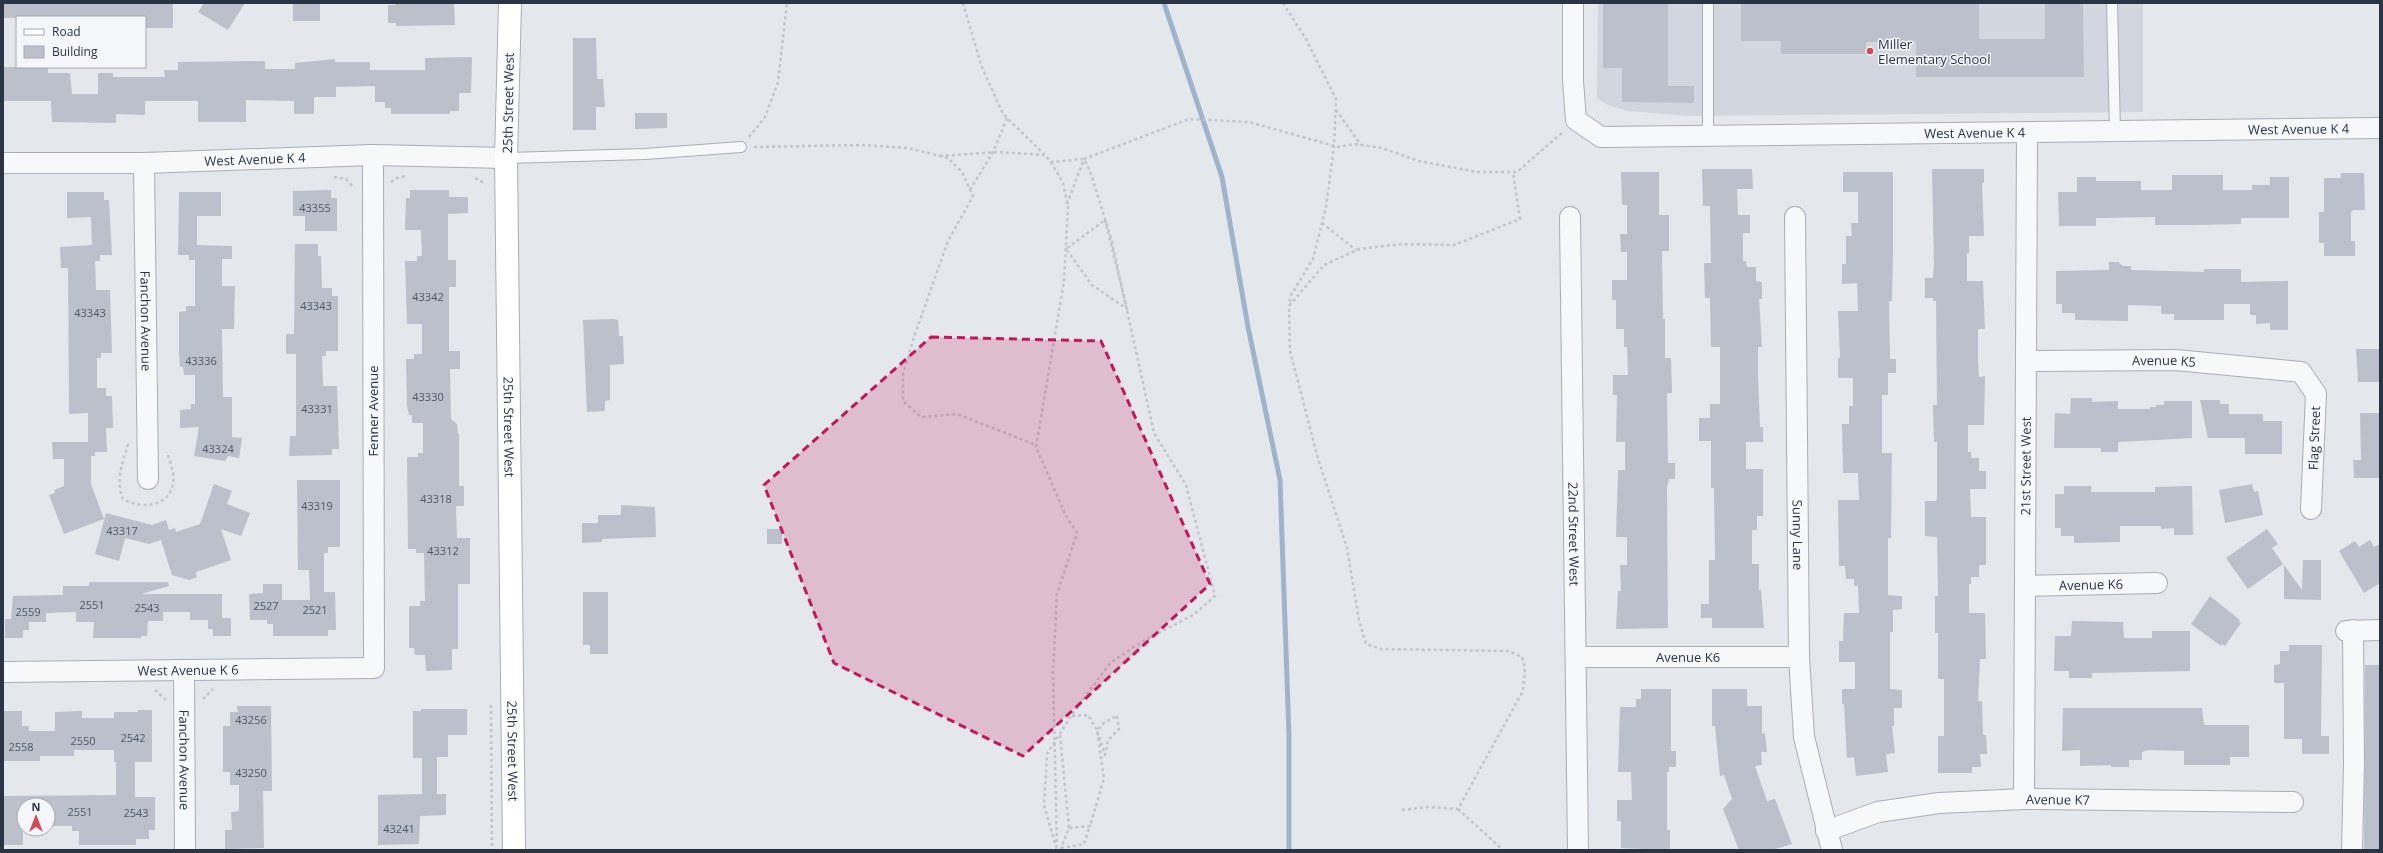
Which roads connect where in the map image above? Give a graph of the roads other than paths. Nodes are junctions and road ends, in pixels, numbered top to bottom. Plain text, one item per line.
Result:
1 (510, 3) edge
2 (1573, 3) edge
3 (1708, 3) edge
4 (2112, 3) edge
5 (2380, 128) edge
6 (2114, 132) junction
7 (2027, 133) junction
8 (1708, 136) junction
9 (741, 147) road end
10 (374, 155) junction
11 (506, 158) junction
12 (3, 163) edge
13 (144, 163) junction
14 (1570, 217) dead end
15 (1795, 217) dead end
16 (2026, 361) junction
17 (2301, 372) joint
18 (148, 479) dead end
19 (2311, 509) dead end
20 (2157, 583) dead end
21 (2025, 586) junction
22 (2380, 630) edge
23 (1577, 656) junction
24 (1799, 657) junction
25 (374, 668) joint
26 (184, 670) junction
27 (3, 672) edge
28 (2024, 799) junction
29 (2293, 802) dead end
30 (1829, 841) edge
31 (185, 850) edge
32 (514, 850) edge
33 (1578, 850) edge
34 (2352, 850) edge

1 - 11 street, 25th Street West
2 - 8 street, West Avenue K 4
3 - 8 lane
4 - 6 lane
5 - 6 street, West Avenue K 4
6 - 7 street, West Avenue K 4
7 - 8 street, West Avenue K 4
7 - 16 street, 21st Street West
9 - 11 lane
10 - 11 street, West Avenue K 4
10 - 13 street, West Avenue K 4
10 - 25 street, Fenner Avenue
11 - 32 street, 25th Street West
12 - 13 street, West Avenue K 4
13 - 18 street, Fanchon Avenue
14 - 23 street, 22nd Street West
15 - 24 street, Sunny Lane
16 - 17 street, Avenue K5
16 - 21 street, 21st Street West
17 - 19 street, Flag Street
20 - 21 street, Avenue K6
21 - 28 street, 21st Street West
22 - 34 street
23 - 24 street, Avenue K6
23 - 33 street, 22nd Street West
24 - 30 street, Sunny Lane
25 - 26 street, West Avenue K 6
26 - 27 street, West Avenue K 6
26 - 31 street, Fanchon Avenue
28 - 29 street, Avenue K7
28 - 30 street, Avenue K7

